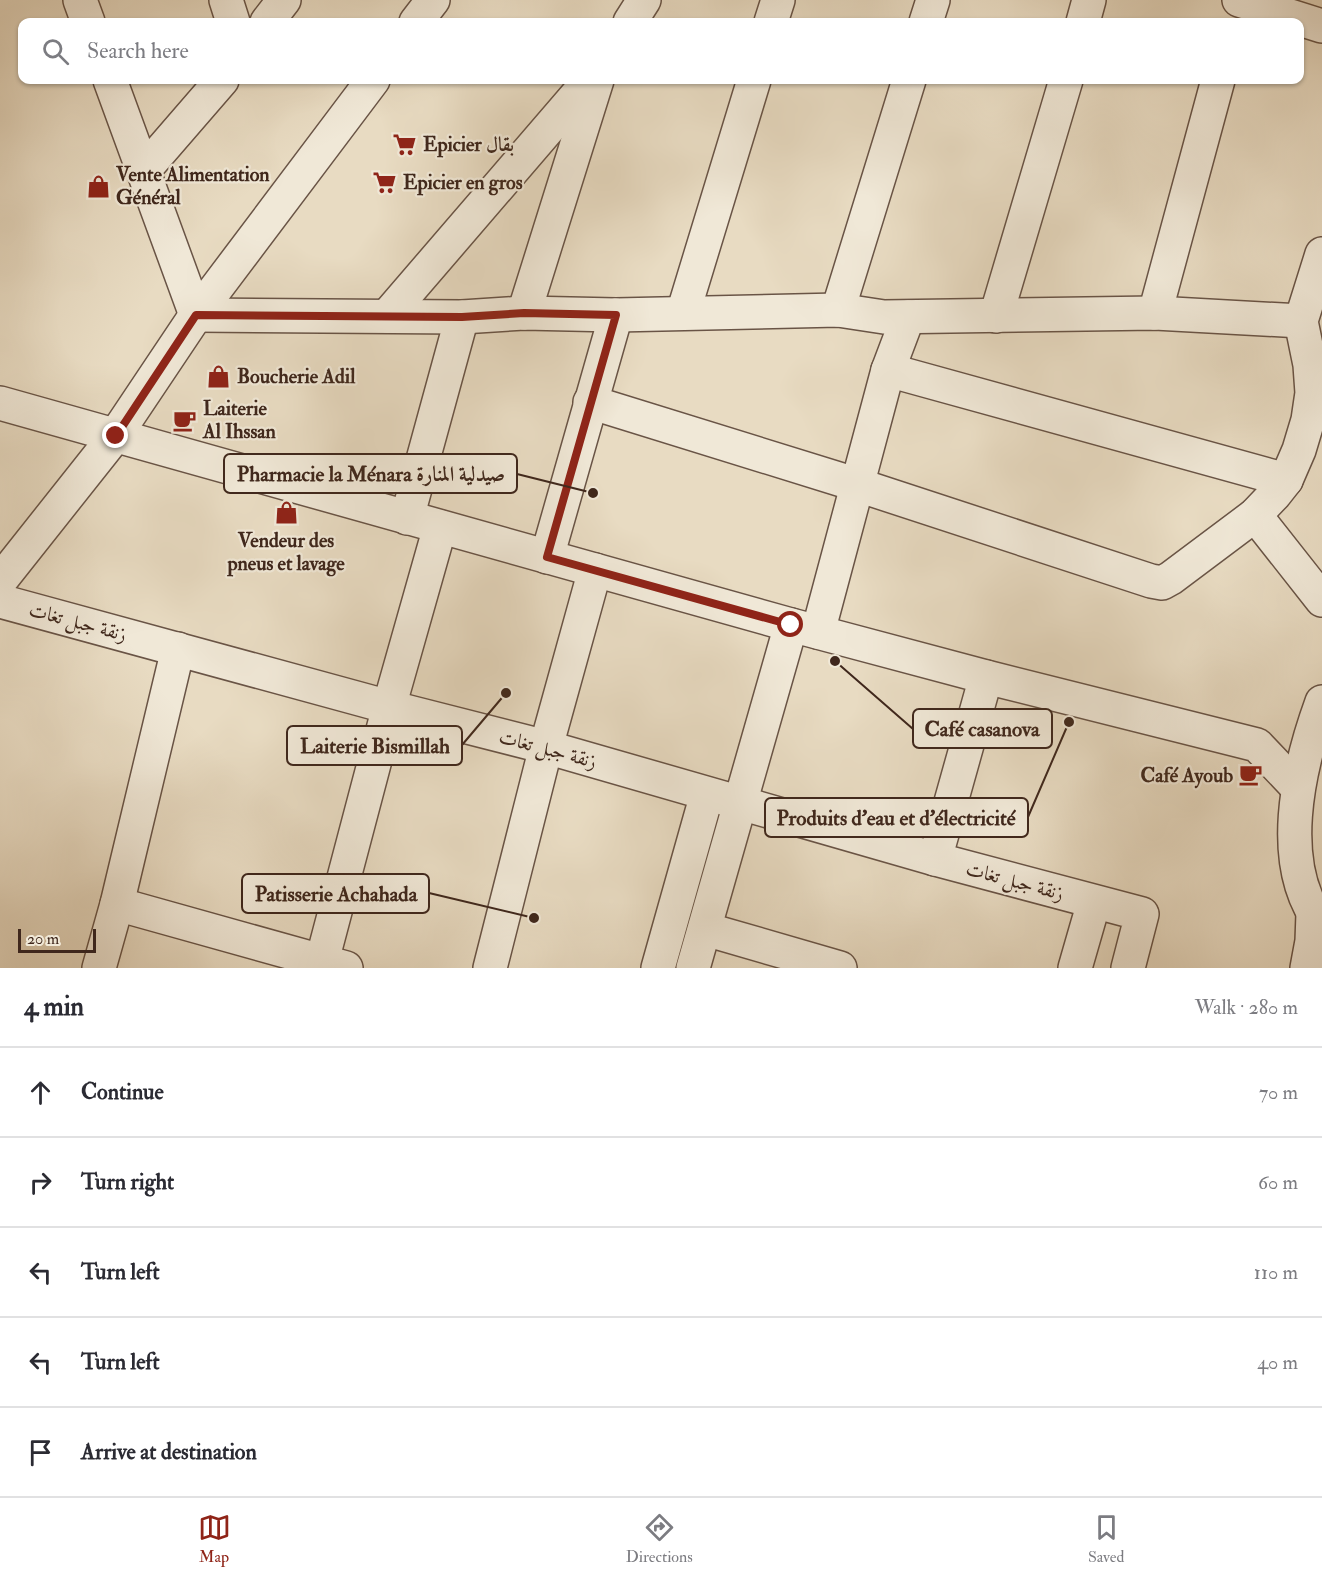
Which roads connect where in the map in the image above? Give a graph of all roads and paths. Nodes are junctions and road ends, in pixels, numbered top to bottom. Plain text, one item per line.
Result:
1 (80, 0) edge
2 (226, 0) edge
3 (284, 0) edge
4 (433, 0) edge
5 (644, 0) edge
6 (778, 0) edge
7 (933, 0) edge
8 (1089, 0) edge
9 (1239, 0) edge
10 (87, 18) edge
11 (232, 18) edge
12 (270, 18) edge
13 (419, 18) edge
14 (633, 18) edge
15 (772, 18) edge
16 (927, 18) edge
17 (1084, 18) edge
18 (1234, 18) edge
19 (1296, 18) edge
20 (1304, 20) edge
21 (1322, 26) edge
22 (112, 84) edge
23 (219, 84) edge
24 (370, 84) edge
25 (587, 84) edge
26 (597, 84) edge
27 (753, 84) edge
28 (908, 84) edge
29 (1065, 84) edge
30 (1217, 84) edge
31 (145, 170) junction
32 (1322, 254) edge
33 (838, 310) junction
34 (524, 313) junction
35 (683, 313) junction
36 (1155, 313) junction
37 (196, 315) junction
38 (616, 315) junction
39 (387, 316) junction
40 (996, 316) junction
41 (462, 317) junction
42 (908, 317) junction
43 (1301, 321) junction
44 (888, 370) junction
45 (591, 402) junction
46 (0, 403) edge
47 (116, 436) junction
48 (1286, 480) junction
49 (858, 485) junction
50 (1255, 515) junction
51 (406, 518) junction
52 (440, 527) junction
53 (547, 557) junction
54 (595, 570) junction
55 (0, 581) edge
56 (1322, 600) edge
57 (0, 601) edge
58 (804, 628) junction
59 (178, 650) junction
60 (986, 677) junction
61 (389, 707) junction
62 (1318, 713) edge
63 (1257, 745) junction
64 (546, 747) junction
65 (1298, 788) junction
66 (707, 794) junction
67 (739, 803) junction
68 (935, 859) junction
69 (1094, 902) junction
70 (117, 904) junction
71 (1317, 919) edge
72 (705, 929) junction
73 (334, 964) edge
74 (99, 968) edge
75 (490, 968) edge
76 (658, 968) edge
77 (693, 968) edge
78 (840, 968) edge
79 (1075, 968) edge
80 (1128, 968) edge
81 (1306, 968) edge

1 - 10 street
2 - 11 street
3 - 12 street
4 - 13 street
5 - 14 street
6 - 15 street
7 - 16 street
8 - 17 street
9 - 18 street
9 - 19 street
20 - 21 street
22 - 31 street
23 - 31 street
24 - 37 street
25 - 39 street
26 - 34 street
27 - 35 street
28 - 33 street
29 - 40 street
30 - 36 street
31 - 37 street
32 - 43 street
33 - 35 street
33 - 42 street
34 - 38 street
34 - 41 street
35 - 38 street
36 - 40 street
36 - 43 street
37 - 39 street
37 - 47 street
38 - 45 street
39 - 41 street
40 - 42 street
41 - 51 street
42 - 44 street
43 - 48 street
44 - 48 street
44 - 49 street
45 - 49 street
45 - 53 street
46 - 47 street
47 - 51 street
47 - 55 street
48 - 50 street
49 - 50 street
49 - 58 street
50 - 56 street
51 - 52 street
52 - 53 street
52 - 61 street
53 - 54 street
54 - 58 street
54 - 64 street
57 - 59 street, زنقة جبل تغات
58 - 60 street
58 - 67 street
59 - 61 street, زنقة جبل تغات
59 - 70 street
60 - 63 street
60 - 68 street
61 - 64 street, زنقة جبل تغات
61 - 73 street
62 - 63 street
62 - 65 street
63 - 65 street
64 - 66 street, زنقة جبل تغات
64 - 75 street
65 - 71 street
66 - 67 street, زنقة جبل تغات
66 - 76 street
67 - 68 street, زنقة جبل تغات
67 - 72 street
68 - 69 street, زنقة جبل تغات
69 - 79 street
69 - 80 street, زنقة جبل تغات
70 - 73 street
70 - 74 street
71 - 81 street
72 - 77 street
72 - 78 street

